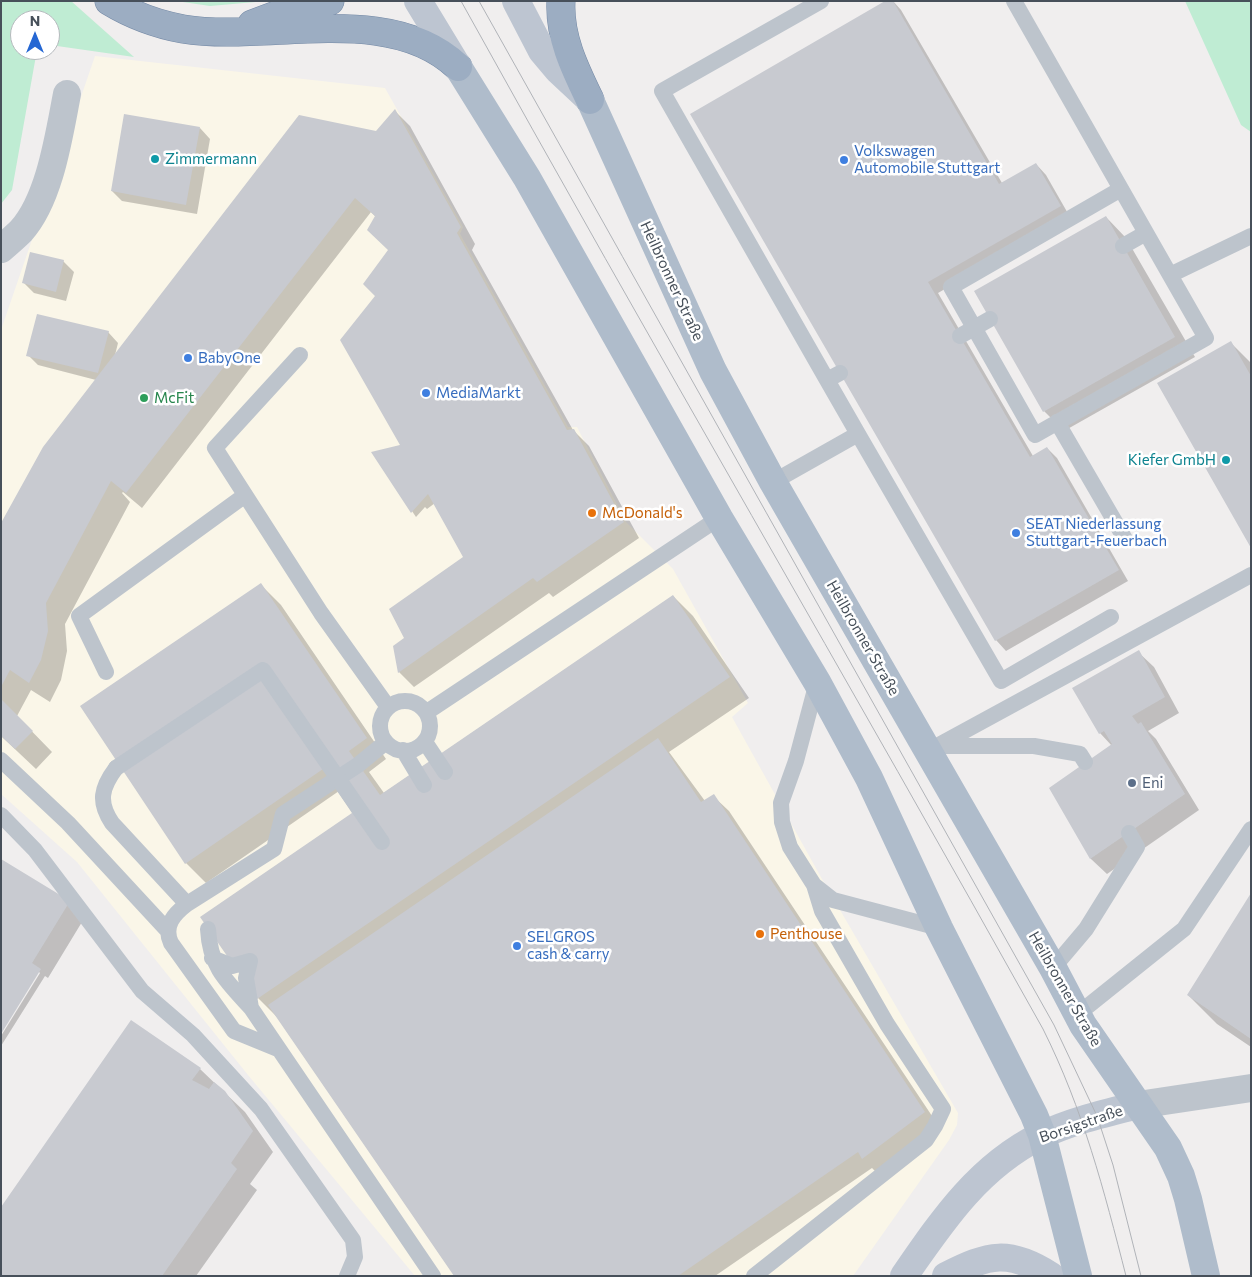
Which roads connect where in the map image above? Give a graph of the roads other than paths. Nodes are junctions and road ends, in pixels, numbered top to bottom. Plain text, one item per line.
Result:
1 (109, 1) edge
2 (330, 1) edge
3 (418, 1) edge
4 (516, 1) edge
5 (561, 1) edge
6 (821, 1) edge
7 (1014, 1) edge
8 (217, 31) junction
9 (458, 67) junction
10 (67, 94) dead end
11 (590, 100) junction
12 (1121, 189) junction
13 (1146, 233) junction
14 (1251, 236) edge
15 (1123, 246) dead end
16 (1, 249) edge
17 (1170, 275) junction
18 (974, 327) junction
19 (960, 336) dead end
20 (300, 354) dead end
21 (1057, 422) junction
22 (858, 434) junction
23 (773, 482) junction
24 (244, 496) junction
25 (719, 518) junction
26 (1125, 538) dead end
27 (1251, 576) edge
28 (1111, 617) dead end
29 (106, 672) dead end
30 (817, 682) junction
31 (388, 707) junction
32 (427, 712) junction
33 (386, 742) junction
34 (425, 742) junction
35 (932, 746) junction
36 (402, 750) junction
37 (1, 760) edge
38 (1085, 762) dead end
39 (445, 772) dead end
40 (424, 785) dead end
41 (1, 815) edge
42 (1251, 829) edge
43 (1129, 833) dead end
44 (382, 842) dead end
45 (814, 885) junction
46 (187, 904) junction
47 (939, 928) junction
48 (208, 929) dead end
49 (168, 931) junction
50 (212, 958) junction
51 (1053, 968) junction
52 (251, 1008) junction
53 (1078, 1014) junction
54 (278, 1049) junction
55 (1251, 1088) edge
56 (1138, 1105) junction
57 (1042, 1135) junction
58 (347, 1276) edge
59 (433, 1276) edge
60 (754, 1276) edge
61 (904, 1276) edge
62 (946, 1276) edge
63 (1051, 1276) edge
64 (1078, 1276) edge
65 (1206, 1276) edge

1 - 8 highway
2 - 8 highway
3 - 9 main road
4 - 11 main road, Heilbronner Straße
5 - 11 highway
6 - 22 lane
7 - 12 lane
8 - 9 highway
9 - 25 main road
10 - 16 street
11 - 23 main road, Heilbronner Straße
12 - 13 lane
12 - 18 lane
13 - 15 lane
13 - 17 lane
14 - 17 lane
17 - 21 lane
18 - 19 lane, bridge
18 - 21 lane
20 - 24 lane
21 - 26 lane
22 - 23 lane
22 - 28 lane
23 - 35 main road, Heilbronner Straße
24 - 29 lane
24 - 31 lane
25 - 30 main road
25 - 32 lane
27 - 35 lane
30 - 45 lane
30 - 47 main road
31 - 32 lane
31 - 33 lane
32 - 34 lane
33 - 36 lane
33 - 46 lane
34 - 36 lane
34 - 39 lane
35 - 38 lane
35 - 51 main road, Heilbronner Straße
36 - 40 lane
37 - 49 lane
41 - 58 lane
42 - 53 lane
43 - 51 lane
44 - 46 lane, bridge
45 - 47 lane
45 - 60 lane
46 - 49 lane
47 - 57 main road
48 - 50 lane
49 - 54 lane
50 - 52 lane
50 - 52 lane
51 - 53 main road, Heilbronner Straße
52 - 54 lane
53 - 56 main road, Heilbronner Straße
54 - 59 lane
55 - 56 street
56 - 57 main road, Borsigstraße
56 - 65 main road, Heilbronner Straße
57 - 61 main road, Borsigstraße
57 - 64 main road
62 - 63 main road

